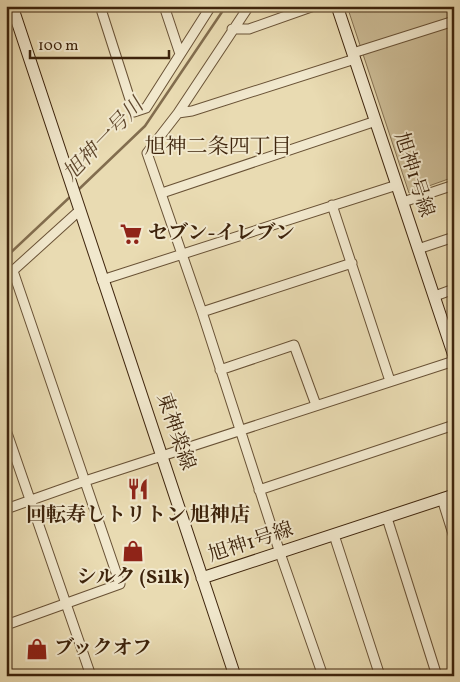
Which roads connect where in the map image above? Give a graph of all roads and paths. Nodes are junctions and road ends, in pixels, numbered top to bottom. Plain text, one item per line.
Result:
1 (12, 6) edge
2 (100, 6) edge
3 (164, 6) edge
4 (211, 6) edge
5 (249, 6) edge
6 (314, 6) edge
7 (337, 6) edge
8 (454, 21) edge
9 (232, 29) junction
10 (180, 54) junction
11 (354, 56) junction
12 (178, 113) junction
13 (376, 121) junction
14 (397, 185) junction
15 (454, 185) edge
16 (162, 192) junction
17 (403, 202) junction
18 (332, 205) junction
19 (78, 206) junction
20 (454, 237) edge
21 (418, 249) junction
22 (182, 253) junction
23 (352, 263) junction
24 (10, 274) edge
25 (102, 280) junction
26 (454, 289) edge
27 (434, 296) junction
28 (202, 312) junction
29 (454, 356) edge
30 (454, 361) edge
31 (220, 370) junction
32 (390, 381) junction
33 (316, 405) junction
34 (454, 425) edge
35 (6, 430) edge
36 (240, 430) junction
37 (163, 456) junction
38 (85, 481) junction
39 (259, 490) junction
40 (454, 495) edge
41 (442, 499) junction
42 (30, 501) junction
43 (6, 509) edge
44 (387, 518) junction
45 (334, 535) junction
46 (454, 537) edge
47 (280, 552) junction
48 (202, 578) junction
49 (66, 604) junction
50 (6, 625) edge
51 (91, 676) edge
52 (235, 676) edge
53 (323, 676) edge
54 (380, 676) edge
55 (438, 676) edge

1 - 19 main road, 東神楽線
2 - 10 street
3 - 10 street
4 - 10 street
5 - 9 street
6 - 9 street
7 - 11 main road, 旭神1号線
8 - 11 street
9 - 12 street
11 - 12 street
11 - 13 main road, 旭神1号線
12 - 16 street
13 - 14 main road, 旭神1号線
13 - 16 street
14 - 17 main road, 旭神1号線
14 - 18 street
15 - 17 street
16 - 22 street
17 - 21 main road, 旭神1号線
18 - 22 street
18 - 23 street
19 - 24 street
19 - 25 main road, 東神楽線
20 - 21 street
21 - 27 main road, 旭神1号線
22 - 25 street
22 - 28 street
23 - 28 street
23 - 32 street
24 - 38 street
25 - 37 main road, 東神楽線
26 - 27 street
27 - 29 main road, 旭神1号線
28 - 31 street
30 - 32 street
31 - 33 street
31 - 36 street
32 - 33 street
33 - 36 street
34 - 39 street
35 - 42 street
36 - 37 street
36 - 39 street
37 - 38 street
37 - 48 main road, 東神楽線
38 - 42 street
38 - 49 street
39 - 47 street
40 - 41 main road, 旭神1号線
41 - 44 main road, 旭神1号線
41 - 46 street
42 - 43 street
42 - 49 street
44 - 45 main road, 旭神1号線
44 - 55 street
45 - 47 main road, 旭神1号線
45 - 54 street
47 - 48 main road, 旭神1号線
47 - 53 street
48 - 52 main road, 東神楽線
49 - 50 street
49 - 51 street

